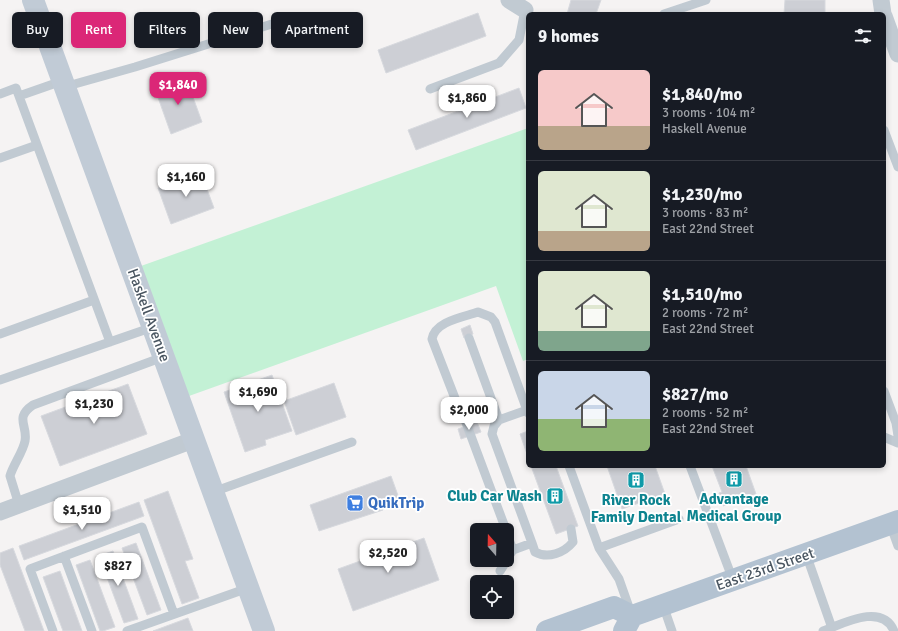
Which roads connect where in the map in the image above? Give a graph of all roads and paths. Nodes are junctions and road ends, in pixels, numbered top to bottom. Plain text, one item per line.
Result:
1 (33, 0) edge
2 (509, 0) edge
3 (706, 0) edge
4 (881, 0) edge
5 (681, 4) edge
6 (525, 10) joint
7 (667, 12) edge
8 (883, 12) edge
9 (886, 23) edge
10 (271, 24) edge
11 (892, 46) edge
12 (63, 84) junction
13 (430, 89) dead end
14 (0, 94) edge
15 (19, 96) junction
16 (886, 135) edge
17 (37, 145) junction
18 (0, 158) edge
19 (898, 167) edge
20 (94, 300) junction
21 (153, 327) junction
22 (0, 334) edge
23 (469, 338) dead end
24 (110, 342) junction
25 (164, 356) junction
26 (0, 380) edge
27 (886, 396) edge
28 (526, 408) edge
29 (526, 411) edge
30 (499, 420) junction
31 (898, 436) edge
32 (886, 438) edge
33 (193, 440) junction
34 (352, 442) dead end
35 (898, 443) edge
36 (570, 468) edge
37 (691, 468) edge
38 (213, 492) junction
39 (19, 505) junction
40 (0, 512) edge
41 (679, 519) dead end
42 (503, 523) edge
43 (894, 523) edge
44 (571, 529) dead end
45 (532, 543) junction
46 (898, 546) edge
47 (599, 548) junction
48 (514, 550) edge
49 (806, 554) junction
50 (64, 556) junction
51 (503, 567) edge
52 (500, 571) dead end
53 (733, 580) junction
54 (248, 588) junction
55 (663, 605) junction
56 (174, 614) junction
57 (628, 623) edge
58 (577, 625) edge
59 (828, 629) edge
60 (260, 630) edge
61 (53, 631) edge
62 (92, 631) edge
63 (127, 631) edge
64 (547, 631) edge
65 (672, 631) edge
66 (894, 631) edge

1 - 12 main road, Haskell Avenue
2 - 6 street
3 - 5 lane
4 - 8 street
5 - 7 lane
6 - 13 lane
9 - 11 street
10 - 12 lane
12 - 15 lane
12 - 21 main road, Haskell Avenue
14 - 15 lane
15 - 17 lane
16 - 19 lane
17 - 18 lane
17 - 20 lane
20 - 22 lane
20 - 24 lane
21 - 24 lane
21 - 25 main road, Haskell Avenue
23 - 30 lane
24 - 26 lane
25 - 33 main road, Haskell Avenue
25 - 39 lane
27 - 31 lane
28 - 42 lane
29 - 30 lane
30 - 45 lane
32 - 35 lane
33 - 38 main road, Haskell Avenue
33 - 39 street
34 - 38 lane
36 - 47 lane
37 - 53 lane
38 - 54 main road, Haskell Avenue
39 - 40 street
41 - 47 lane
43 - 46 lane
43 - 49 main road, East 23rd Street
44 - 45 lane
45 - 48 lane
47 - 57 lane
49 - 53 main road, East 23rd Street
49 - 59 lane
50 - 56 lane
50 - 61 lane
50 - 62 lane
51 - 52 lane
53 - 55 main road, East 23rd Street
54 - 56 lane
54 - 60 main road, Haskell Avenue
55 - 57 main road, East 23rd Street
55 - 65 lane
56 - 63 lane
57 - 58 main road
58 - 64 main road
59 - 66 lane

